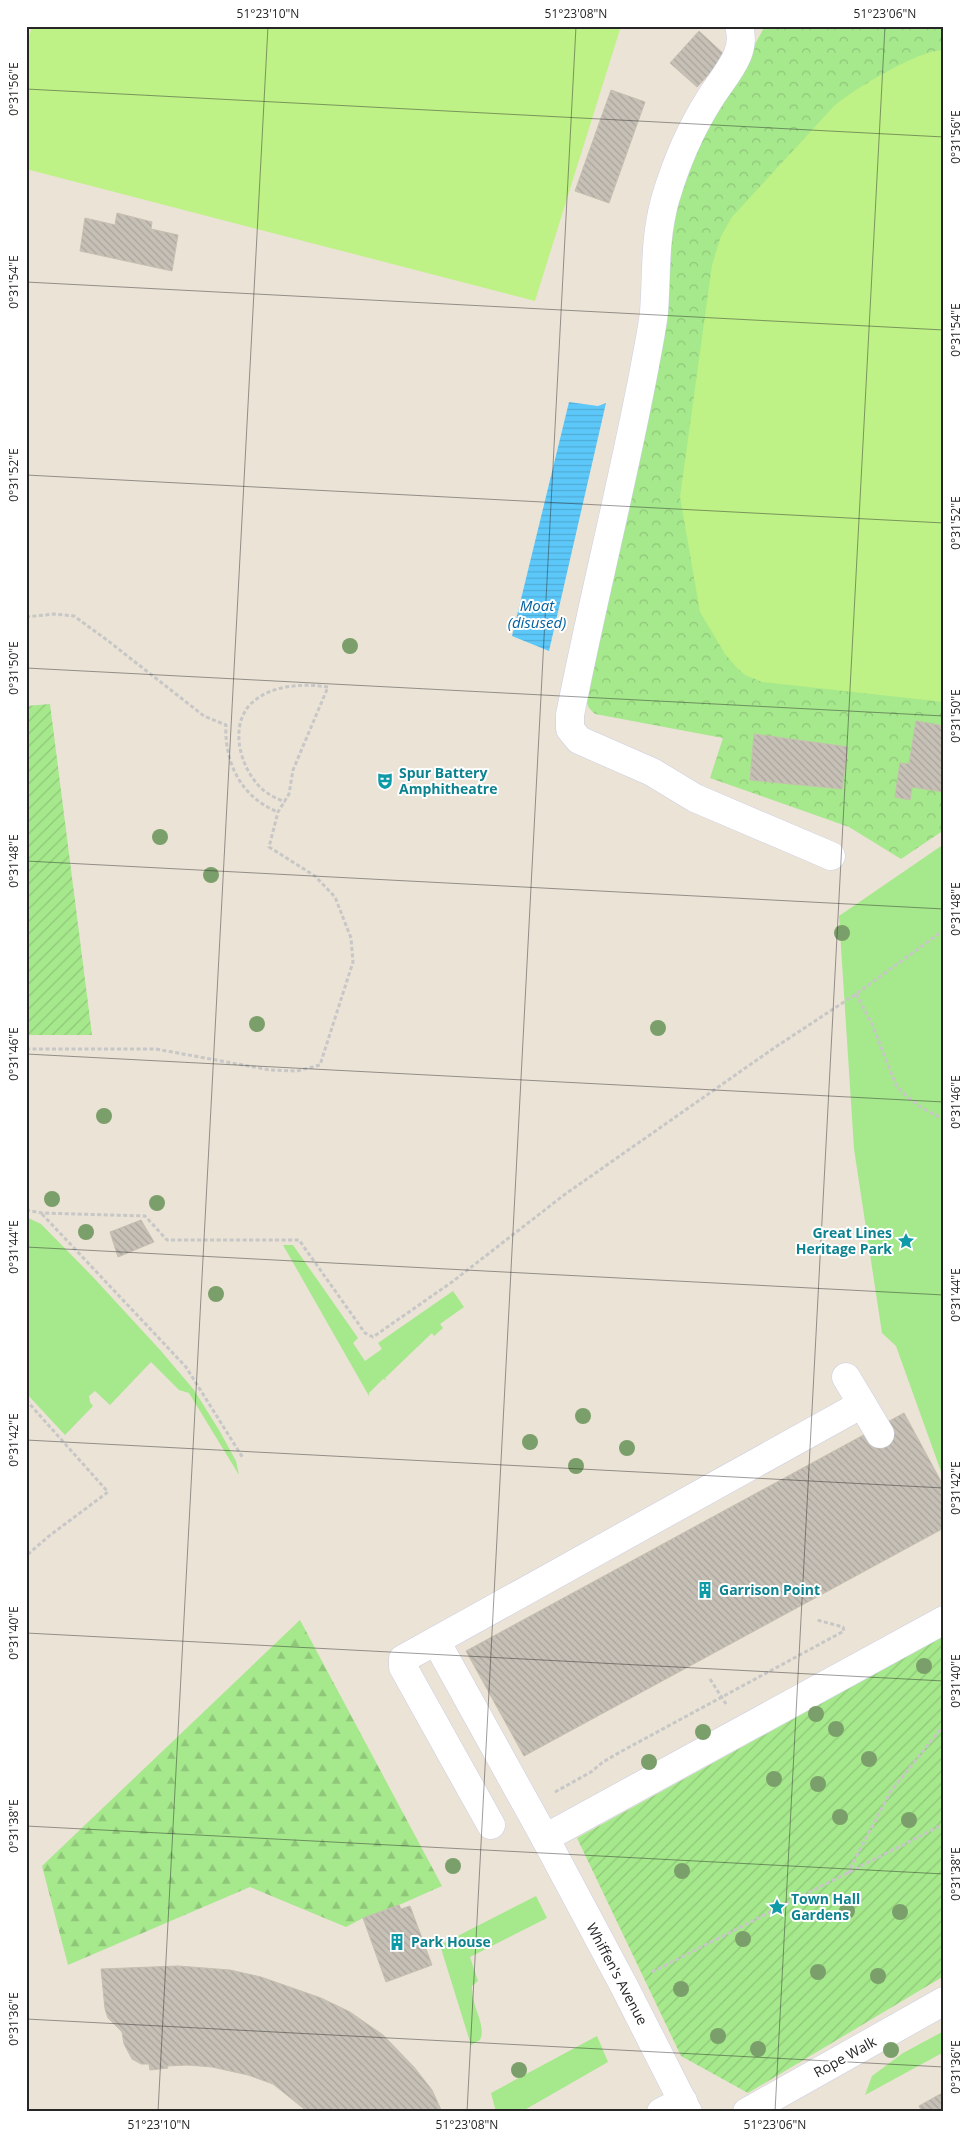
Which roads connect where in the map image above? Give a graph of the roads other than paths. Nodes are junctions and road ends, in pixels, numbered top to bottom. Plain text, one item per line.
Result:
1 (739, 26) edge
2 (831, 856) dead end
3 (846, 1377) dead end
4 (862, 1404) junction
5 (880, 1434) dead end
6 (944, 1620) edge
7 (436, 1641) junction
8 (490, 1825) dead end
9 (545, 1838) junction
10 (944, 2001) edge
11 (677, 2108) edge
12 (747, 2112) edge

1 - 2 street
3 - 4 street
4 - 5 street
4 - 7 street
6 - 9 street
7 - 8 street
7 - 9 street, Whiffen's Avenue
9 - 11 street, Whiffen's Avenue
10 - 12 street, Rope Walk

